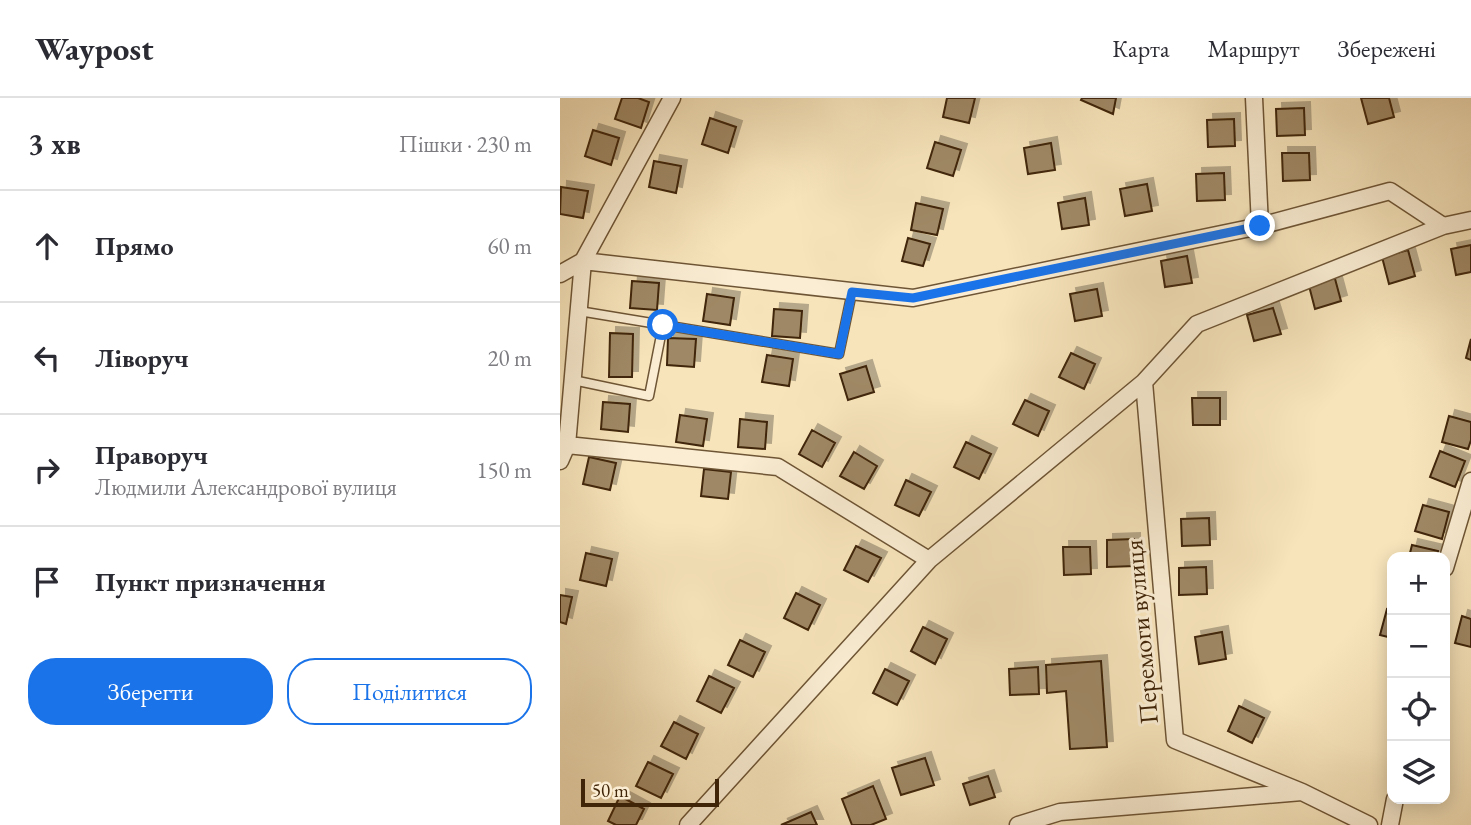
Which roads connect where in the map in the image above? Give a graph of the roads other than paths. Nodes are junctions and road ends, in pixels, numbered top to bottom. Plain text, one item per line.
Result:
1 (672, 98) edge
2 (1254, 98) edge
3 (1471, 220) edge
4 (1260, 226) junction
5 (1443, 226) junction
6 (583, 261) junction
7 (560, 274) edge
8 (852, 292) junction
9 (579, 311) junction
10 (663, 325) junction
11 (573, 380) junction
12 (1144, 382) junction
13 (567, 445) junction
14 (560, 461) edge
15 (1471, 481) edge
16 (1450, 552) edge
17 (929, 560) junction
18 (1302, 792) junction
19 (1394, 804) edge
20 (688, 825) edge
21 (1018, 825) edge
22 (1369, 825) edge
23 (1390, 825) edge

1 - 6 street
2 - 4 street
3 - 5 street
4 - 5 street
4 - 8 street
5 - 12 street
6 - 7 street
6 - 8 street
6 - 9 street
8 - 10 lane
9 - 10 lane
9 - 11 street
10 - 11 lane
11 - 13 street
12 - 17 street
12 - 18 street, Перемоги вулиця
13 - 14 street
13 - 17 street
15 - 16 street
17 - 20 street
18 - 21 street
18 - 22 street, Перемоги вулиця
19 - 23 street

